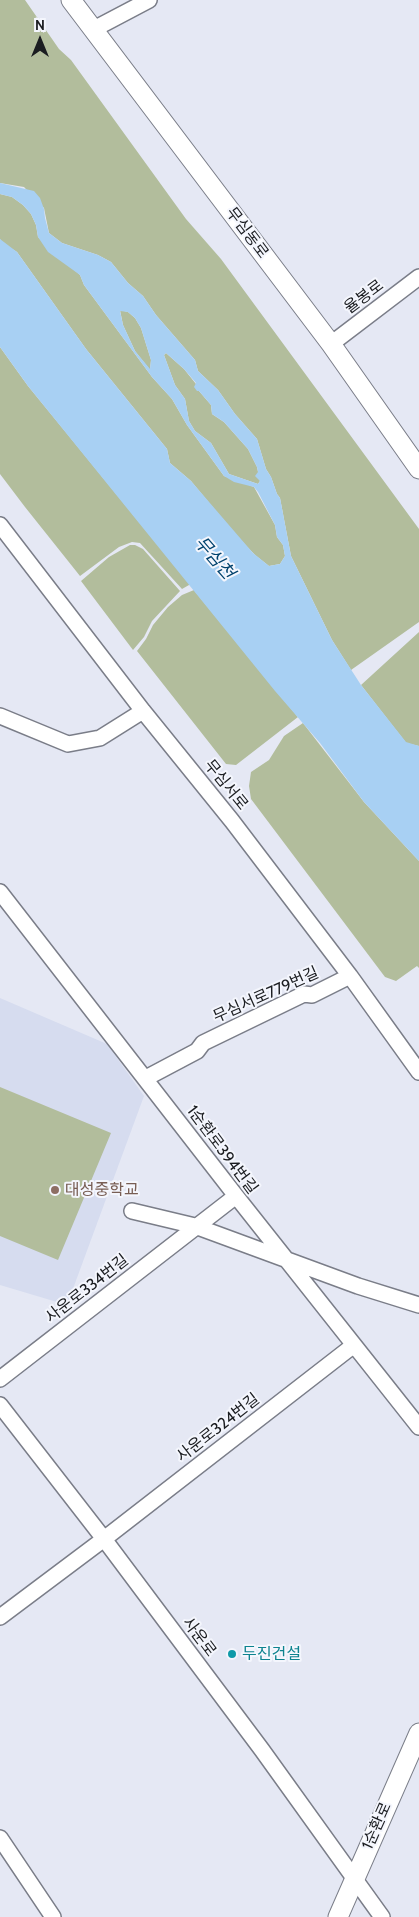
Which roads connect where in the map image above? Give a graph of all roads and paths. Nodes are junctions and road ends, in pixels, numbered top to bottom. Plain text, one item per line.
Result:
1 (71, 0) edge
2 (149, 0) edge
3 (94, 29) junction
4 (419, 278) edge
5 (331, 344) junction
6 (419, 469) edge
7 (0, 525) edge
8 (143, 710) junction
9 (0, 716) edge
10 (0, 892) edge
11 (350, 976) junction
12 (419, 1072) edge
13 (146, 1078) junction
14 (236, 1196) junction
15 (132, 1211) dead end
16 (195, 1226) junction
17 (284, 1258) junction
18 (419, 1306) edge
19 (354, 1345) junction
20 (0, 1379) edge
21 (0, 1405) edge
22 (419, 1427) edge
23 (104, 1539) junction
24 (0, 1617) edge
25 (419, 1735) edge
26 (0, 1838) edge
27 (355, 1876) junction
28 (53, 1917) edge
29 (338, 1917) edge
30 (382, 1917) edge

1 - 3 main road, 무심동로
2 - 3 street
3 - 5 main road, 무심동로
4 - 5 street, 율봉로
5 - 6 main road, 무심동로
7 - 8 street, 무심서로
8 - 9 street
8 - 11 street, 무심서로
10 - 13 street, 1순환로394번길
11 - 12 street, 무심서로
11 - 13 street, 무심서로779번길
13 - 14 street, 1순환로394번길
14 - 16 street, 사운로334번길
14 - 17 street, 1순환로394번길
15 - 16 street
16 - 17 street
16 - 20 street, 사운로334번길
17 - 18 street
17 - 19 street, 1순환로394번길
19 - 22 street, 1순환로394번길
19 - 23 street, 사운로324번길
21 - 23 street, 사운로
23 - 24 street, 사운로324번길
23 - 27 street, 사운로
25 - 27 main road, 1순환로
26 - 28 street
27 - 29 main road, 1순환로
27 - 30 street, 사운로

